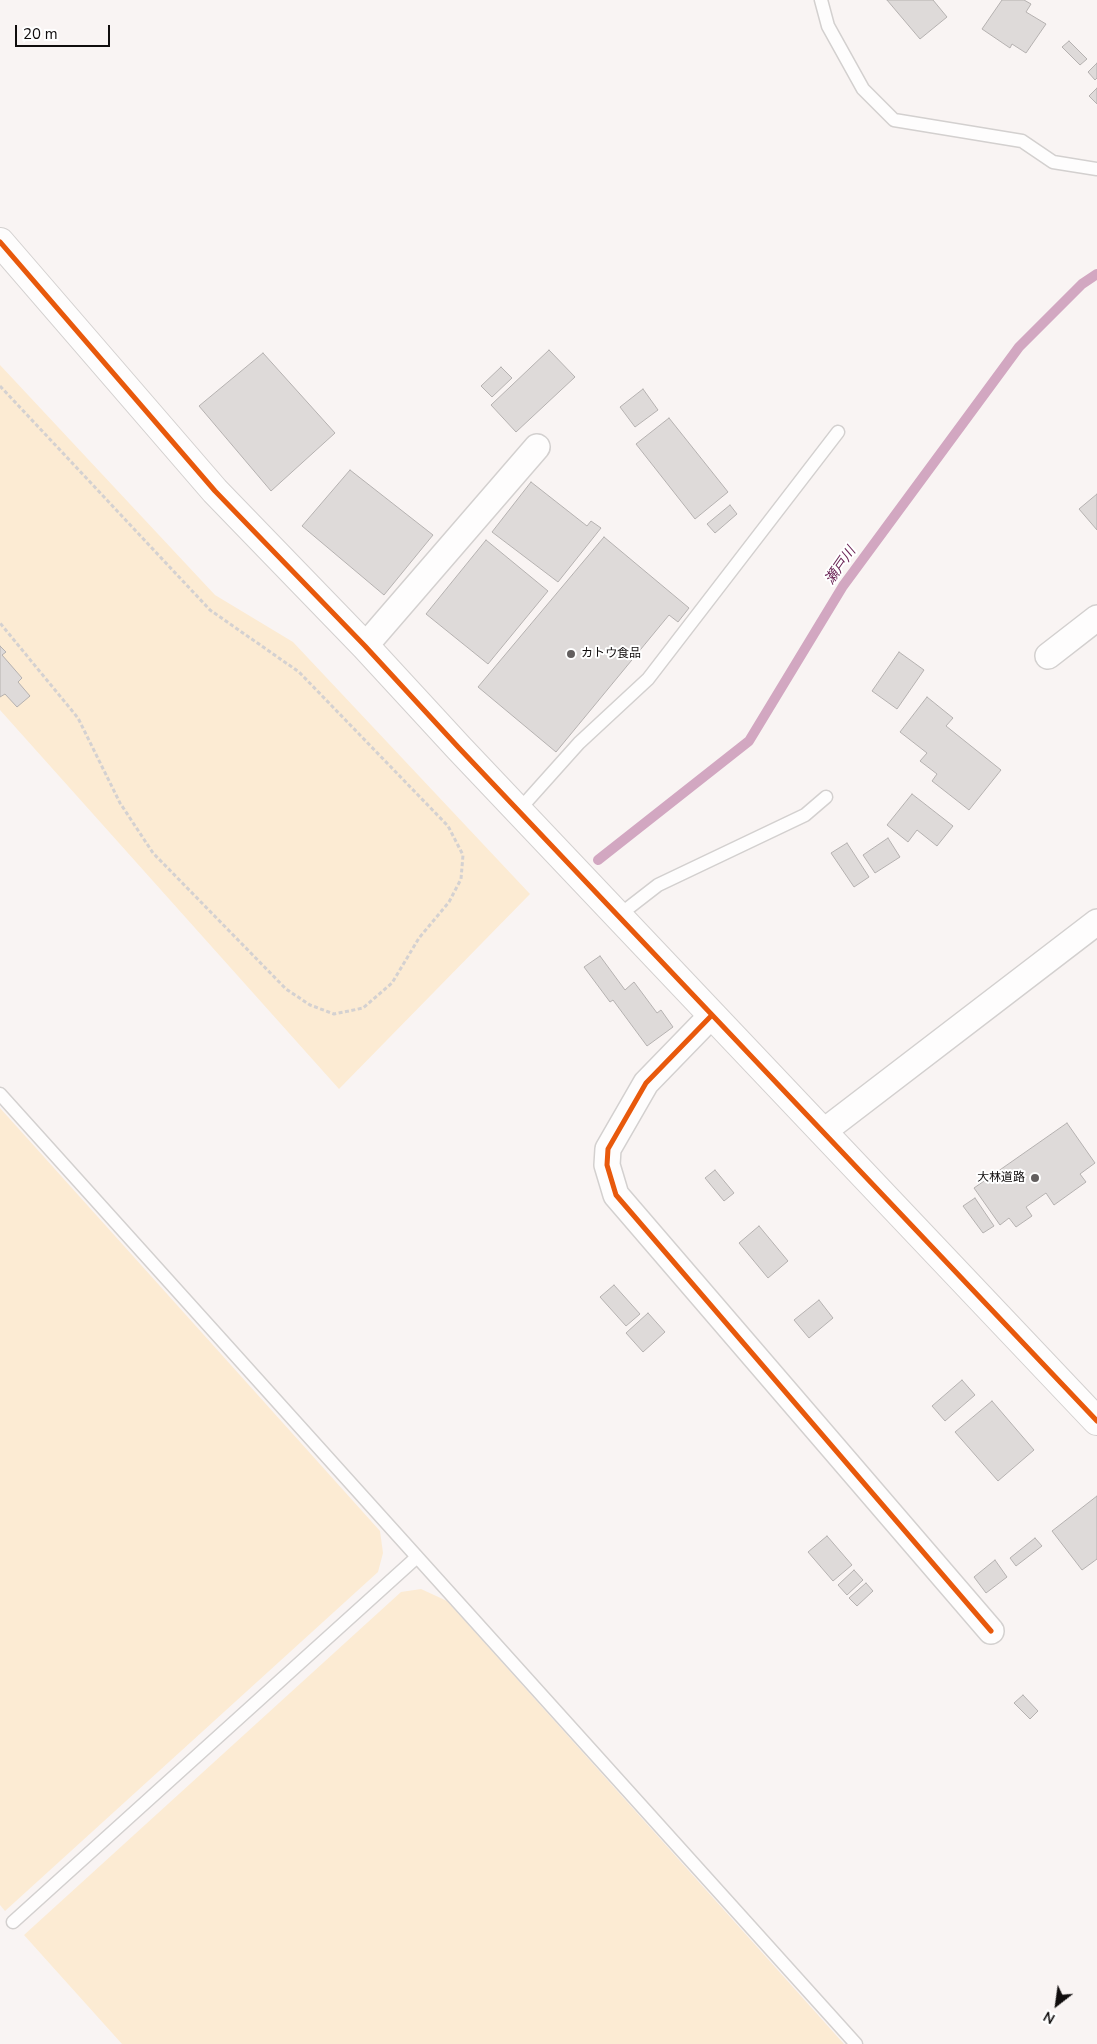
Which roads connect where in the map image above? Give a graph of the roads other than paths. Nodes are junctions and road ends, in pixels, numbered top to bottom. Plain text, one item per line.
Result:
1 (821, 0) edge
2 (1097, 169) edge
3 (0, 242) edge
4 (838, 432) dead end
5 (537, 447) dead end
6 (1097, 618) edge
7 (365, 646) junction
8 (1048, 656) dead end
9 (826, 797) dead end
10 (519, 810) junction
11 (618, 916) junction
12 (1097, 922) edge
13 (712, 1015) junction
14 (0, 1094) edge
15 (823, 1132) junction
16 (1092, 1407) edge
17 (417, 1557) junction
18 (991, 1631) dead end
19 (13, 1922) dead end
20 (856, 2044) edge

1 - 2 lane
3 - 7 street
4 - 10 lane
5 - 7 street
6 - 8 street
7 - 10 street
9 - 11 lane
10 - 11 street
11 - 13 street
12 - 15 street
13 - 15 street
13 - 18 street
14 - 17 lane
15 - 16 street
17 - 19 lane
17 - 20 lane

